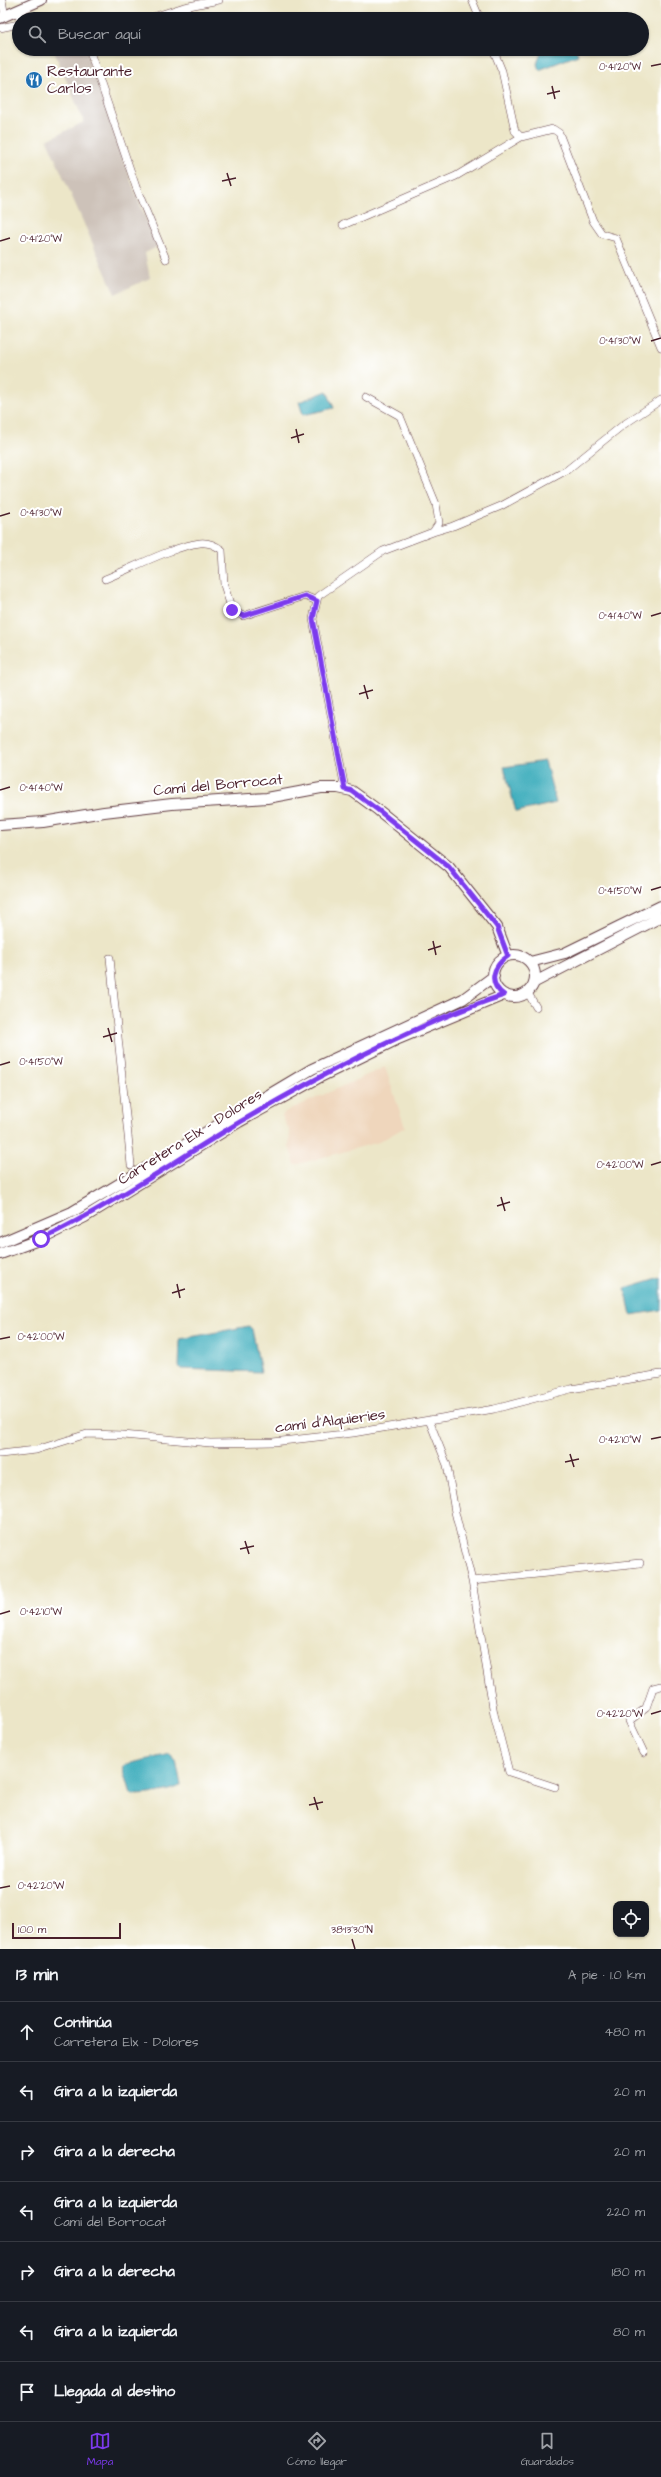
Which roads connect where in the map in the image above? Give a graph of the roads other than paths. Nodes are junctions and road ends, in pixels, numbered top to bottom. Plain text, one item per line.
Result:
1 (2, 0) edge
2 (41, 0) edge
3 (219, 0) edge
4 (472, 0) edge
5 (24, 12) edge
6 (169, 12) edge
7 (477, 12) edge
8 (3, 18) edge
9 (12, 25) edge
10 (0, 28) edge
11 (91, 56) edge
12 (496, 56) edge
13 (521, 137) junction
14 (343, 225) dead end
15 (166, 259) dead end
16 (661, 348) edge
17 (366, 397) dead end
18 (661, 400) edge
19 (433, 532) junction
20 (105, 579) dead end
21 (317, 601) junction
22 (345, 789) junction
23 (0, 825) edge
24 (661, 906) edge
25 (661, 917) edge
26 (508, 956) junction
27 (110, 958) dead end
28 (530, 962) junction
29 (494, 976) junction
30 (535, 982) junction
31 (528, 993) junction
32 (504, 995) junction
33 (536, 1007) dead end
34 (132, 1165) dead end
35 (0, 1243) edge
36 (0, 1254) edge
37 (661, 1374) edge
38 (429, 1420) junction
39 (0, 1454) edge
40 (640, 1563) dead end
41 (472, 1581) junction
42 (661, 1686) edge
43 (644, 1753) dead end
44 (554, 1787) dead end

1 - 8 street
2 - 5 main road
3 - 6 street
4 - 7 street
9 - 10 street
11 - 15 street
12 - 13 street
13 - 14 street
13 - 16 street
17 - 19 street
18 - 19 street
19 - 21 street
20 - 21 street
21 - 22 street
22 - 23 main road, Camí del Borrocat
22 - 26 main road, Camí del Borrocat
24 - 28 main road
25 - 30 main road
26 - 28 main road
26 - 29 main road
27 - 34 street
28 - 30 main road
29 - 32 main road
29 - 35 main road, Carretera Elx - Dolores
30 - 31 main road
31 - 32 main road
31 - 33 street
32 - 36 main road, Carretera Elx - Dolores
37 - 38 street, camí d'Alquieries
38 - 39 street, camí d'Alquieries
38 - 41 street
40 - 41 street
41 - 44 street
42 - 43 street

